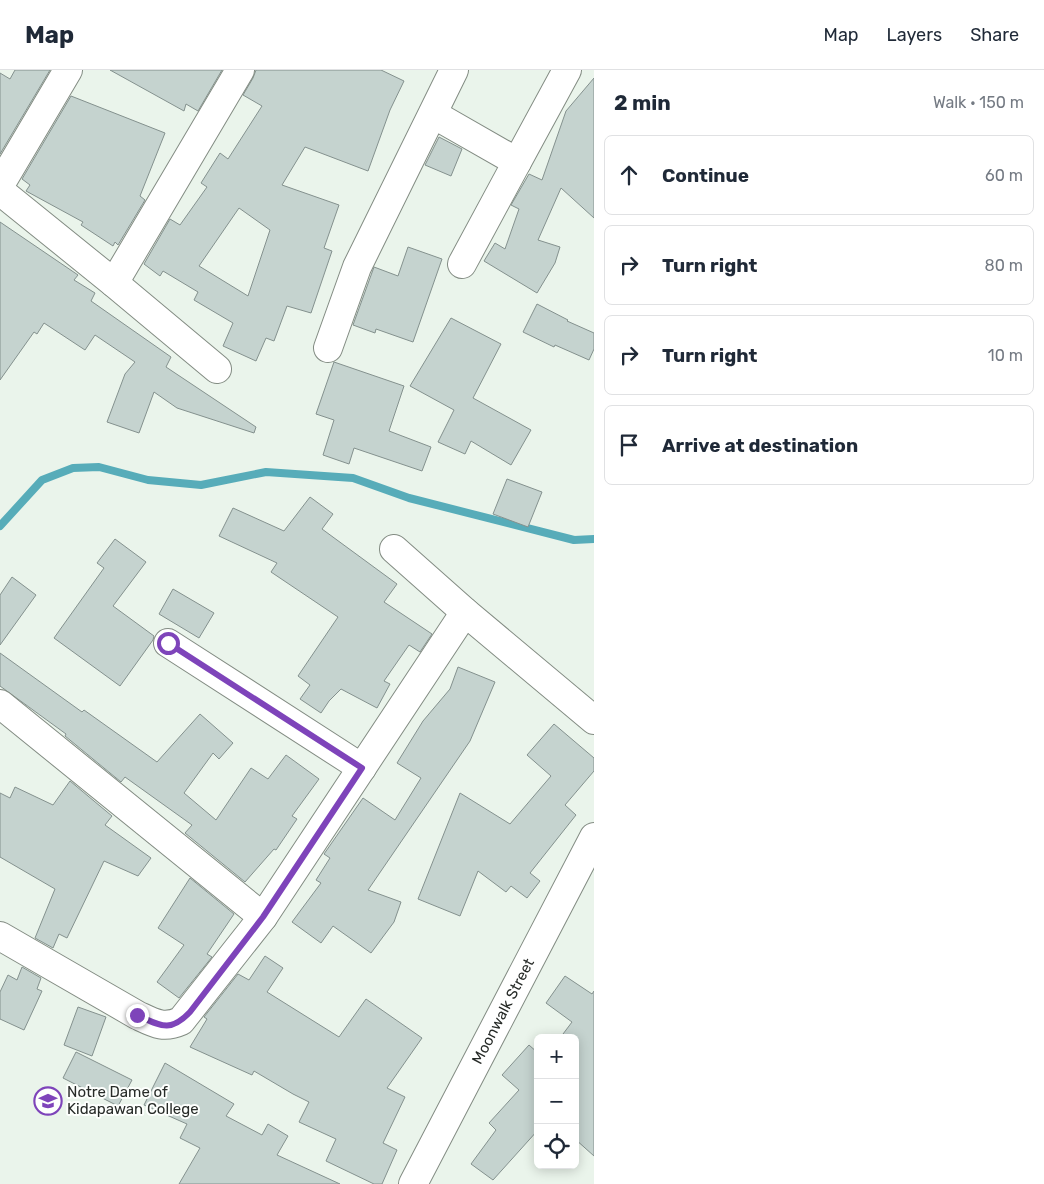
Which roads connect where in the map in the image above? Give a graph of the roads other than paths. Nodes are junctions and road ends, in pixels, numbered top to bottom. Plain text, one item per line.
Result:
1 (68, 70) edge
2 (240, 70) edge
3 (454, 70) edge
4 (567, 70) edge
5 (433, 114) junction
6 (517, 162) junction
7 (0, 185) edge
8 (0, 191) edge
9 (462, 264) dead end
10 (114, 282) junction
11 (328, 348) dead end
12 (217, 369) dead end
13 (394, 549) dead end
14 (465, 612) junction
15 (168, 643) dead end
16 (0, 704) edge
17 (594, 720) edge
18 (362, 768) junction
19 (594, 837) edge
20 (263, 917) junction
21 (0, 936) edge
22 (413, 1184) edge

1 - 7 street
2 - 10 street
3 - 5 street
4 - 6 street
5 - 6 street
5 - 11 street
6 - 9 street
8 - 10 street
10 - 12 street
13 - 14 street
14 - 17 street
14 - 18 street
15 - 18 street
16 - 20 street
18 - 20 street
19 - 22 street, Moonwalk Street
20 - 21 street

